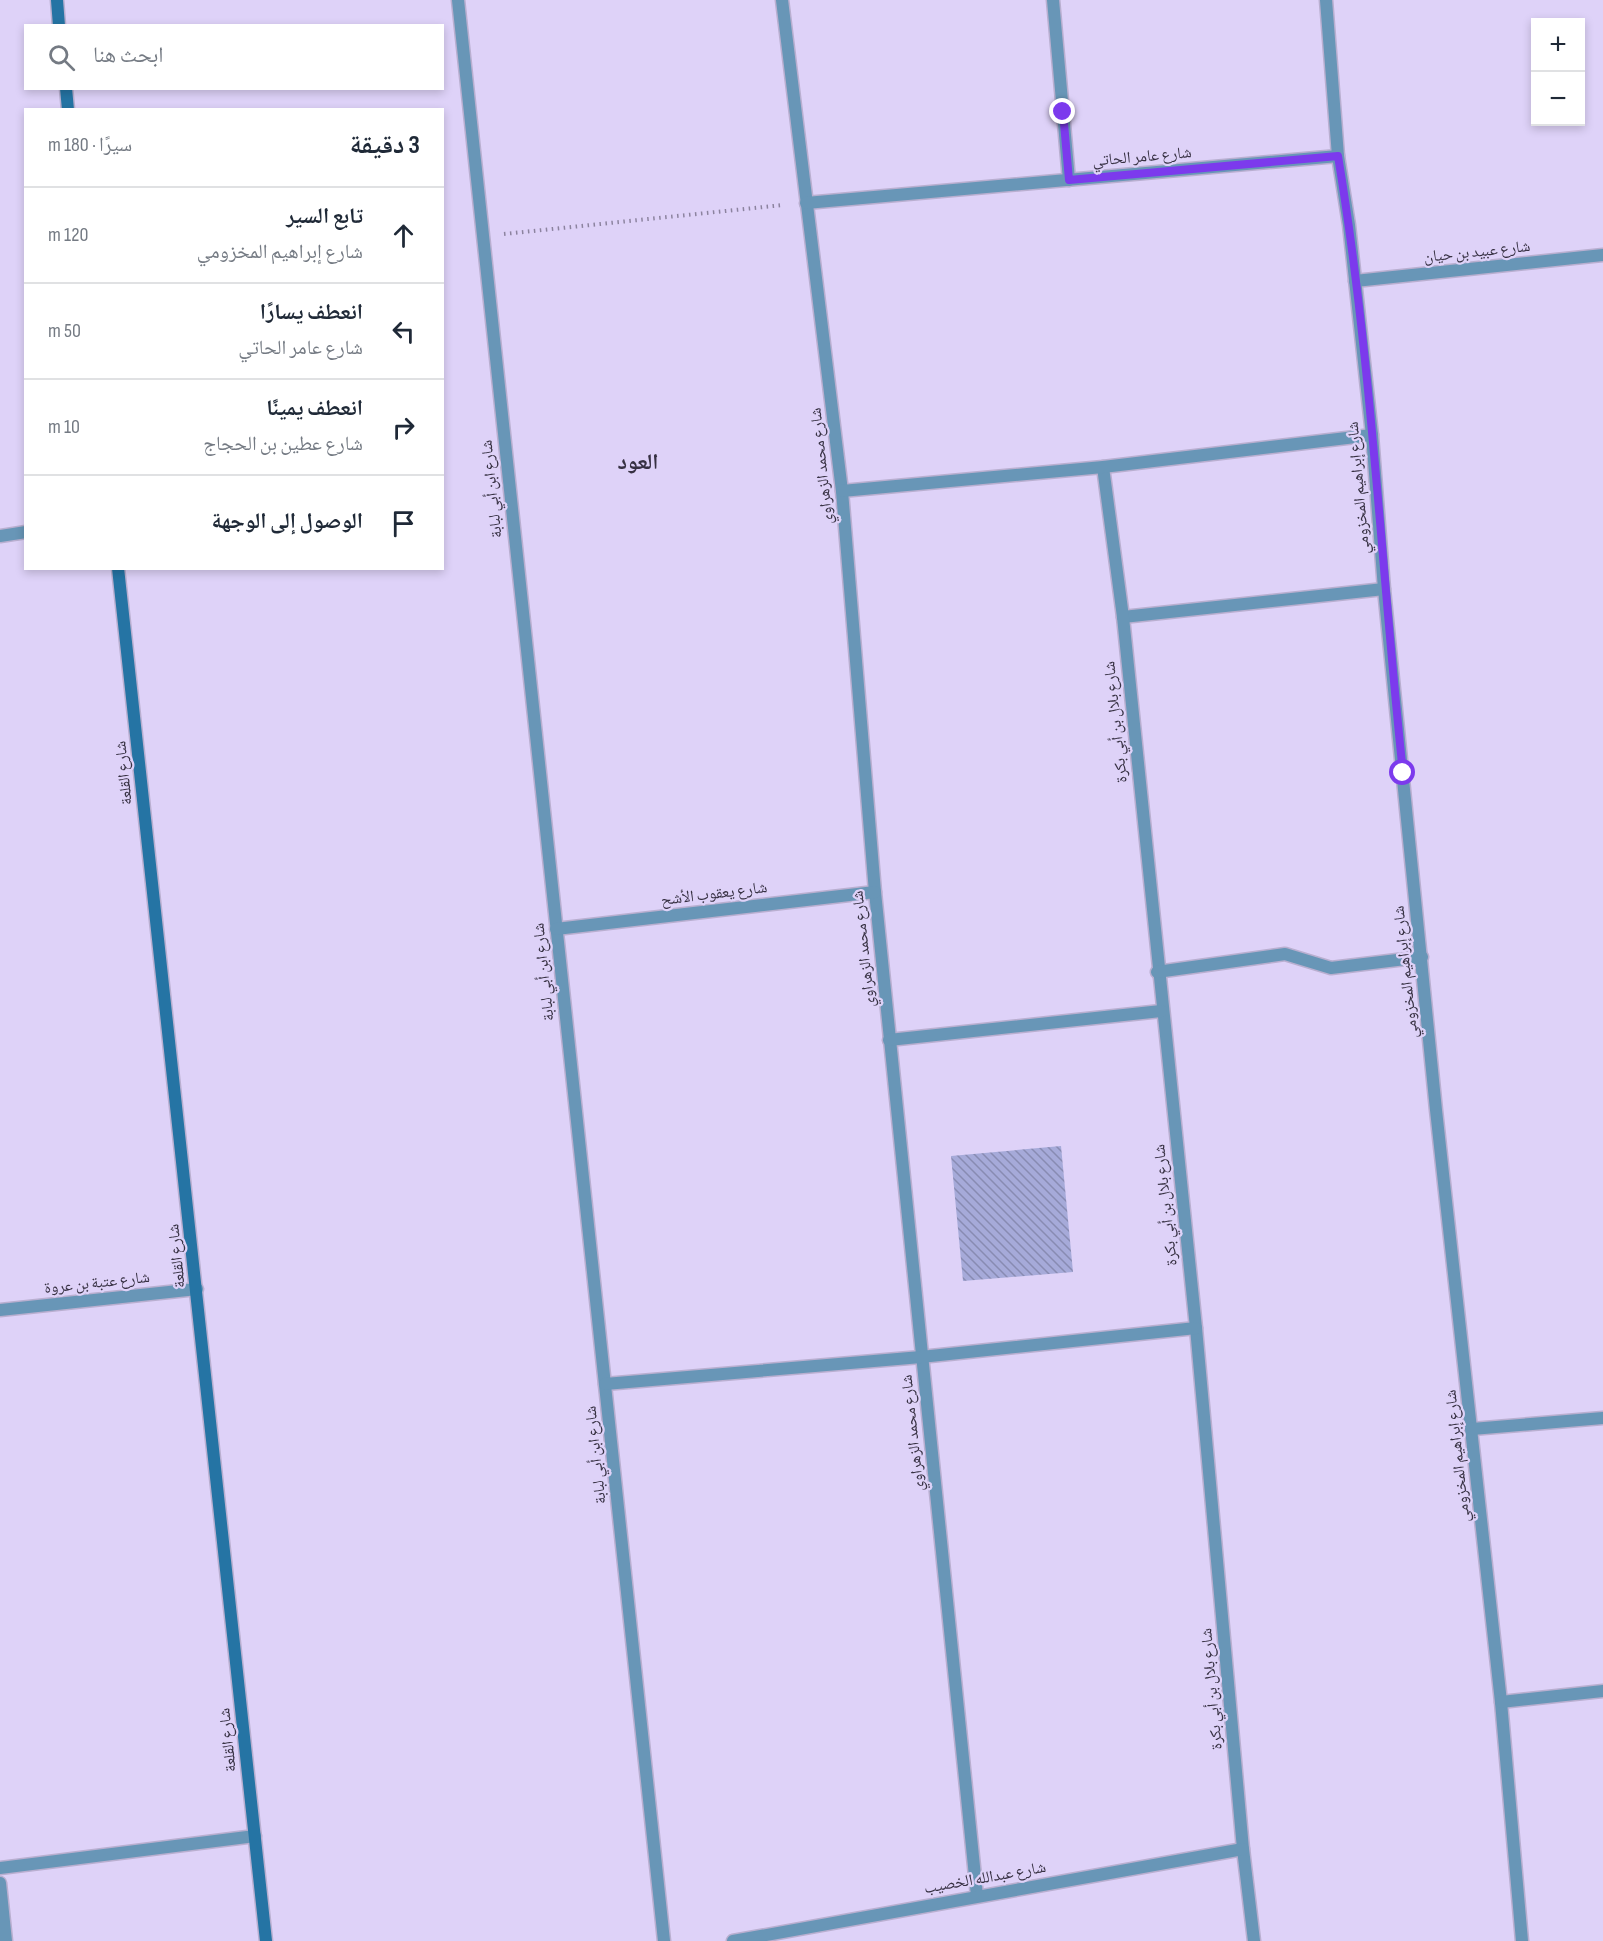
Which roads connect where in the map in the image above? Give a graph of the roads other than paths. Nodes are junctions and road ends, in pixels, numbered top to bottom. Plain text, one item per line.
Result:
1 (57, 0) edge
2 (458, 0) edge
3 (782, 0) edge
4 (1053, 0) edge
5 (1326, 0) edge
6 (59, 24) edge
7 (66, 90) edge
8 (68, 108) edge
9 (1338, 156) junction
10 (1069, 180) junction
11 (806, 203) junction
12 (1603, 255) edge
13 (1355, 281) junction
14 (1372, 435) junction
15 (1103, 467) junction
16 (842, 491) junction
17 (24, 532) edge
18 (0, 536) edge
19 (118, 570) edge
20 (1384, 589) junction
21 (1123, 617) junction
22 (875, 892) junction
23 (556, 929) junction
24 (1422, 957) junction
25 (1157, 972) junction
26 (1161, 1011) junction
27 (889, 1040) junction
28 (197, 1289) junction
29 (0, 1310) edge
30 (1196, 1328) junction
31 (921, 1357) junction
32 (605, 1384) junction
33 (1603, 1418) edge
34 (1472, 1429) junction
35 (1603, 1691) edge
36 (1501, 1702) junction
37 (255, 1836) junction
38 (1243, 1849) junction
39 (0, 1868) edge
40 (0, 1882) edge
41 (977, 1896) junction
42 (6, 1941) edge
43 (266, 1941) edge
44 (664, 1941) edge
45 (733, 1941) edge
46 (1254, 1941) edge
47 (1522, 1941) edge

1 - 6 street
2 - 23 street, شارع ابن أبي لبابة
3 - 11 street, شارع محمد الزهراوي
4 - 10 street
5 - 9 street, شارع إبراهيم المخزومي
7 - 8 street
9 - 10 street, شارع عامر الحاتي
9 - 13 street, شارع إبراهيم المخزومي
10 - 11 street, شارع عامر الحاتي
11 - 16 street, شارع محمد الزهراوي
12 - 13 street, شارع عبيد بن حيان
13 - 14 street, شارع إبراهيم المخزومي
14 - 15 street
14 - 20 street, شارع إبراهيم المخزومي
15 - 16 street
15 - 21 street, شارع بلال بن أبي بكرة
16 - 22 street, شارع محمد الزهراوي
17 - 18 street
19 - 28 street, شارع القلعة
20 - 21 street
20 - 24 street, شارع إبراهيم المخزومي
21 - 25 street, شارع بلال بن أبي بكرة
22 - 23 street, شارع يعقوب الأشح
22 - 27 street, شارع محمد الزهراوي
23 - 32 street, شارع ابن أبي لبابة
24 - 25 street
24 - 34 street, شارع إبراهيم المخزومي
25 - 26 street, شارع بلال بن أبي بكرة
26 - 27 street
26 - 30 street, شارع بلال بن أبي بكرة
27 - 31 street, شارع محمد الزهراوي
28 - 29 street, شارع عتبة بن عروة
28 - 37 street, شارع القلعة
30 - 31 street
30 - 38 street, شارع بلال بن أبي بكرة
31 - 32 street
31 - 41 street, شارع محمد الزهراوي
32 - 44 street, شارع ابن أبي لبابة
33 - 34 street
34 - 36 street, شارع إبراهيم المخزومي
35 - 36 street
36 - 47 street, شارع إبراهيم المخزومي
37 - 39 street
37 - 43 street, شارع القلعة
38 - 41 street, شارع عبدالله الخصيب
38 - 46 street, شارع بلال بن أبي بكرة
40 - 42 street
41 - 45 street, شارع عبدالله الخصيب

